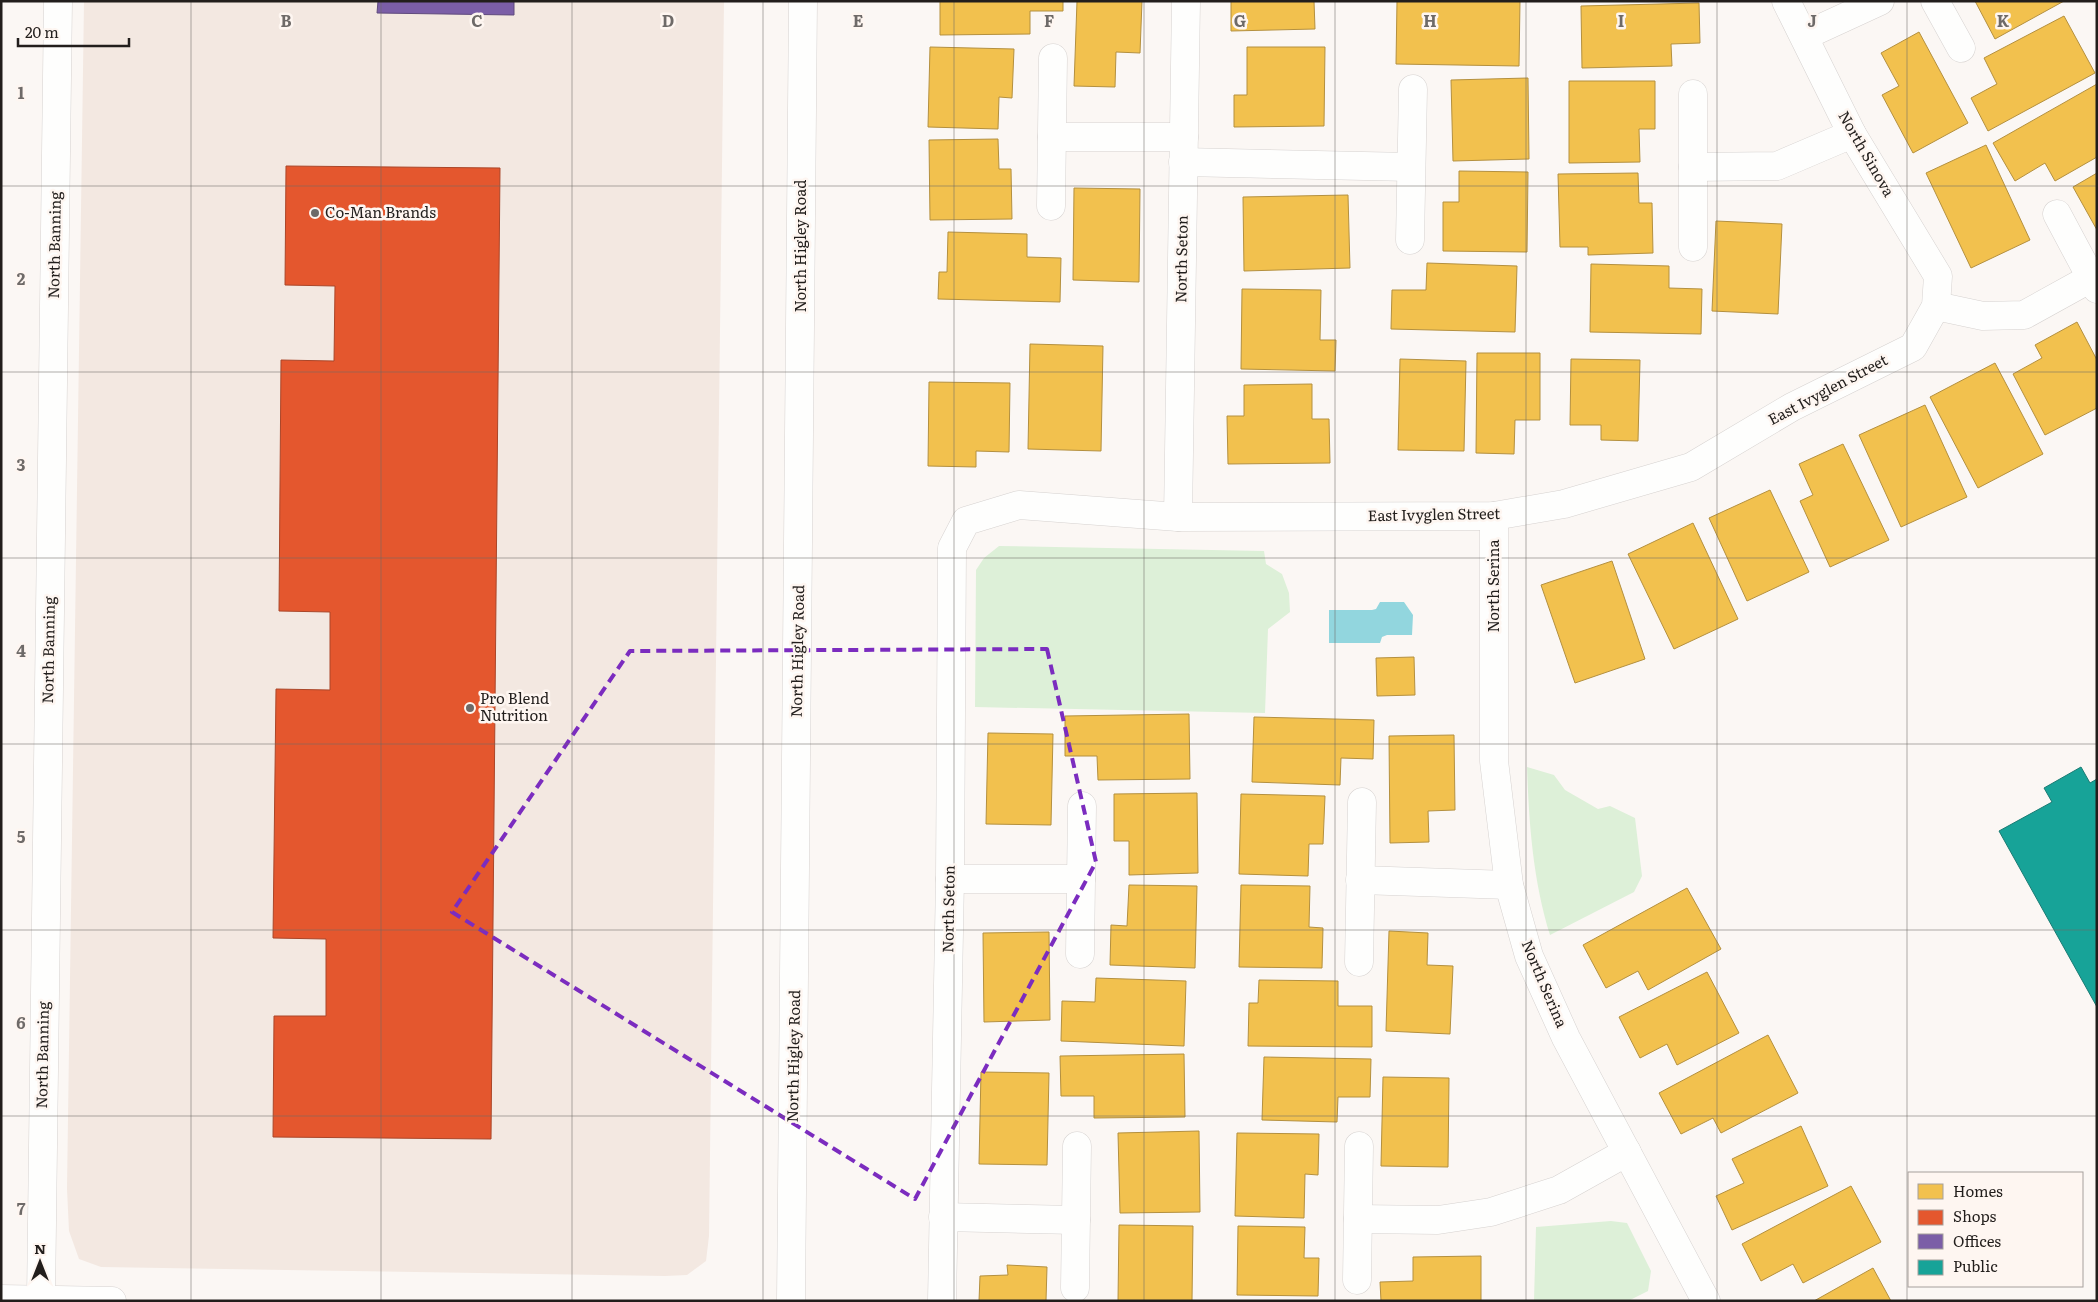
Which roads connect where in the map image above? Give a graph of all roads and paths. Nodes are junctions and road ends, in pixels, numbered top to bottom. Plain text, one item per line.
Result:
1 (58, 1) edge
2 (803, 1) edge
3 (1186, 1) edge
4 (1786, 1) edge
5 (1880, 1) edge
6 (1935, 1) edge
7 (1804, 36) junction
8 (1961, 48) dead end
9 (1053, 58) dead end
10 (1412, 89) dead end
11 (1693, 94) dead end
12 (1852, 134) junction
13 (1052, 137) junction
14 (1184, 150) junction
15 (1412, 167) junction
16 (1693, 167) junction
17 (1051, 206) dead end
18 (2056, 214) dead end
19 (1410, 240) dead end
20 (1693, 247) dead end
21 (2094, 284) edge
22 (1936, 306) junction
23 (1494, 516) junction
24 (1178, 517) junction
25 (966, 521) joint
26 (1362, 802) dead end
27 (1082, 806) dead end
28 (950, 879) junction
29 (1082, 879) junction
30 (1360, 880) junction
31 (1509, 885) junction
32 (1080, 954) dead end
33 (1359, 962) dead end
34 (1077, 1146) dead end
35 (1359, 1146) dead end
36 (1627, 1152) junction
37 (943, 1216) junction
38 (1358, 1219) junction
39 (1076, 1220) junction
40 (1357, 1280) dead end
41 (1075, 1288) dead end
42 (1, 1299) edge
43 (41, 1299) junction
44 (112, 1301) edge
45 (791, 1301) edge
46 (942, 1301) edge
47 (1706, 1301) edge

1 - 43 street, North Banning
2 - 45 street, North Higley Road
3 - 14 street, North Seton
4 - 7 street, North Sinova
5 - 7 street
6 - 8 street
7 - 12 street, North Sinova
9 - 13 street
10 - 15 street
11 - 16 street
12 - 16 street
12 - 22 street, North Sinova
13 - 14 street
13 - 17 street
14 - 15 street
14 - 24 street, North Seton
15 - 19 street
16 - 20 street
18 - 21 street
21 - 22 street
22 - 23 street, East Ivyglen Street
23 - 24 street, East Ivyglen Street
23 - 31 street, North Serina
24 - 25 street, East Ivyglen Street
25 - 28 street, North Seton
26 - 30 street
27 - 29 street
28 - 29 street
28 - 37 street, North Seton
29 - 32 street
30 - 31 street
30 - 33 street
31 - 36 street, North Serina
34 - 39 street
35 - 38 street
36 - 38 street
36 - 47 street, North Serina
37 - 39 street
37 - 46 street, North Seton
38 - 40 street
39 - 41 street
42 - 43 street
43 - 44 street

